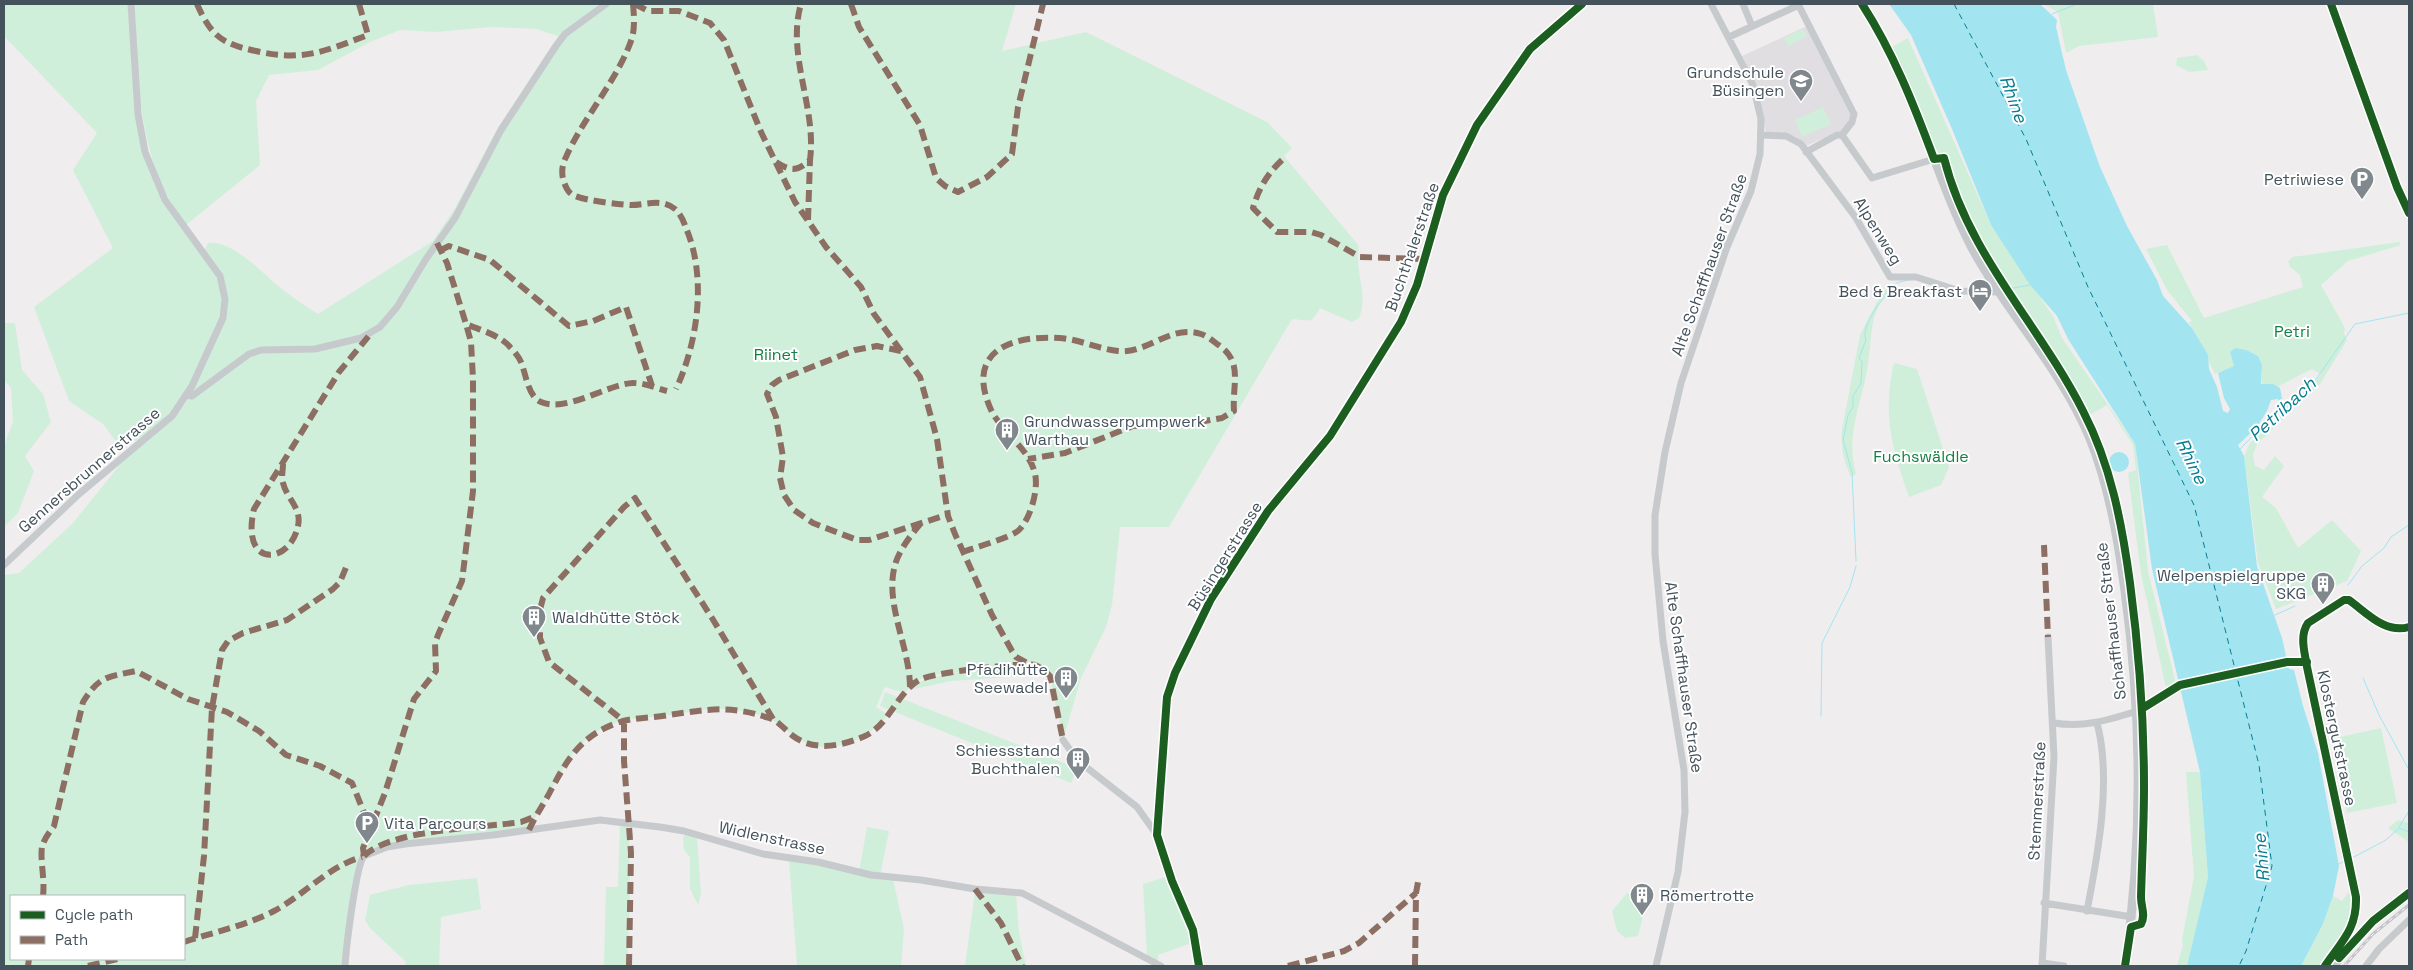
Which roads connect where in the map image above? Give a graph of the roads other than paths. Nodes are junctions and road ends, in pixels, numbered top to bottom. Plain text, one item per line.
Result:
1 (130, 4) edge
2 (606, 4) edge
3 (1582, 4) edge
4 (1711, 4) edge
5 (1743, 4) edge
6 (1799, 4) edge
7 (1862, 4) edge
8 (1752, 26) junction
9 (1728, 37) junction
10 (1761, 134) junction
11 (1842, 135) junction
12 (1806, 152) junction
13 (1934, 158) junction
14 (2394, 179) dead end
15 (2409, 213) edge
16 (1999, 292) junction
17 (191, 395) junction
18 (1330, 436) joint
19 (4, 565) edge
20 (2409, 627) edge
21 (2048, 637) dead end
22 (2137, 711) junction
23 (2054, 723) junction
24 (2097, 723) junction
25 (1063, 740) dead end
26 (1158, 835) junction
27 (2409, 893) edge
28 (2044, 904) junction
29 (2087, 910) junction
30 (2132, 917) junction
31 (2409, 920) edge
32 (2367, 964) edge
33 (2042, 965) edge
34 (345, 966) edge
35 (1161, 966) edge
36 (1199, 966) edge
37 (1656, 966) edge
38 (2064, 966) edge
39 (2126, 966) edge
40 (2325, 966) edge
41 (2333, 966) edge

1 - 17 street, Gennersbrunnerstrasse
2 - 17 street
3 - 18 street, Buchthalerstraße
4 - 9 street, Alte Schaffhauser Straße
5 - 8 street
6 - 8 street
6 - 11 street
7 - 13 main road, Schaffhauser Straße
8 - 9 street
9 - 10 street, Alte Schaffhauser Straße
10 - 12 street, Alpenweg
10 - 37 street, Alte Schaffhauser Straße
11 - 12 street
11 - 13 street
12 - 16 street, Alpenweg
13 - 16 main road, Schaffhauser Straße
14 - 15 street
16 - 22 main road, Schaffhauser Straße
17 - 19 street, Gennersbrunnerstrasse
18 - 26 street, Büsingerstrasse
20 - 40 street, Klostergutstrasse
21 - 23 street, Stemmerstraße
22 - 24 street
22 - 30 main road, Schaffhauser Straße
23 - 24 street
23 - 28 street, Stemmerstraße
24 - 29 street
25 - 26 street
26 - 36 street, Büsingerstrasse
27 - 41 main road
28 - 29 street
28 - 33 street, Stemmerstraße
29 - 30 street
30 - 39 main road, Schaffhauser Straße
31 - 32 street
33 - 38 street
34 - 35 street, Widlenstrasse

